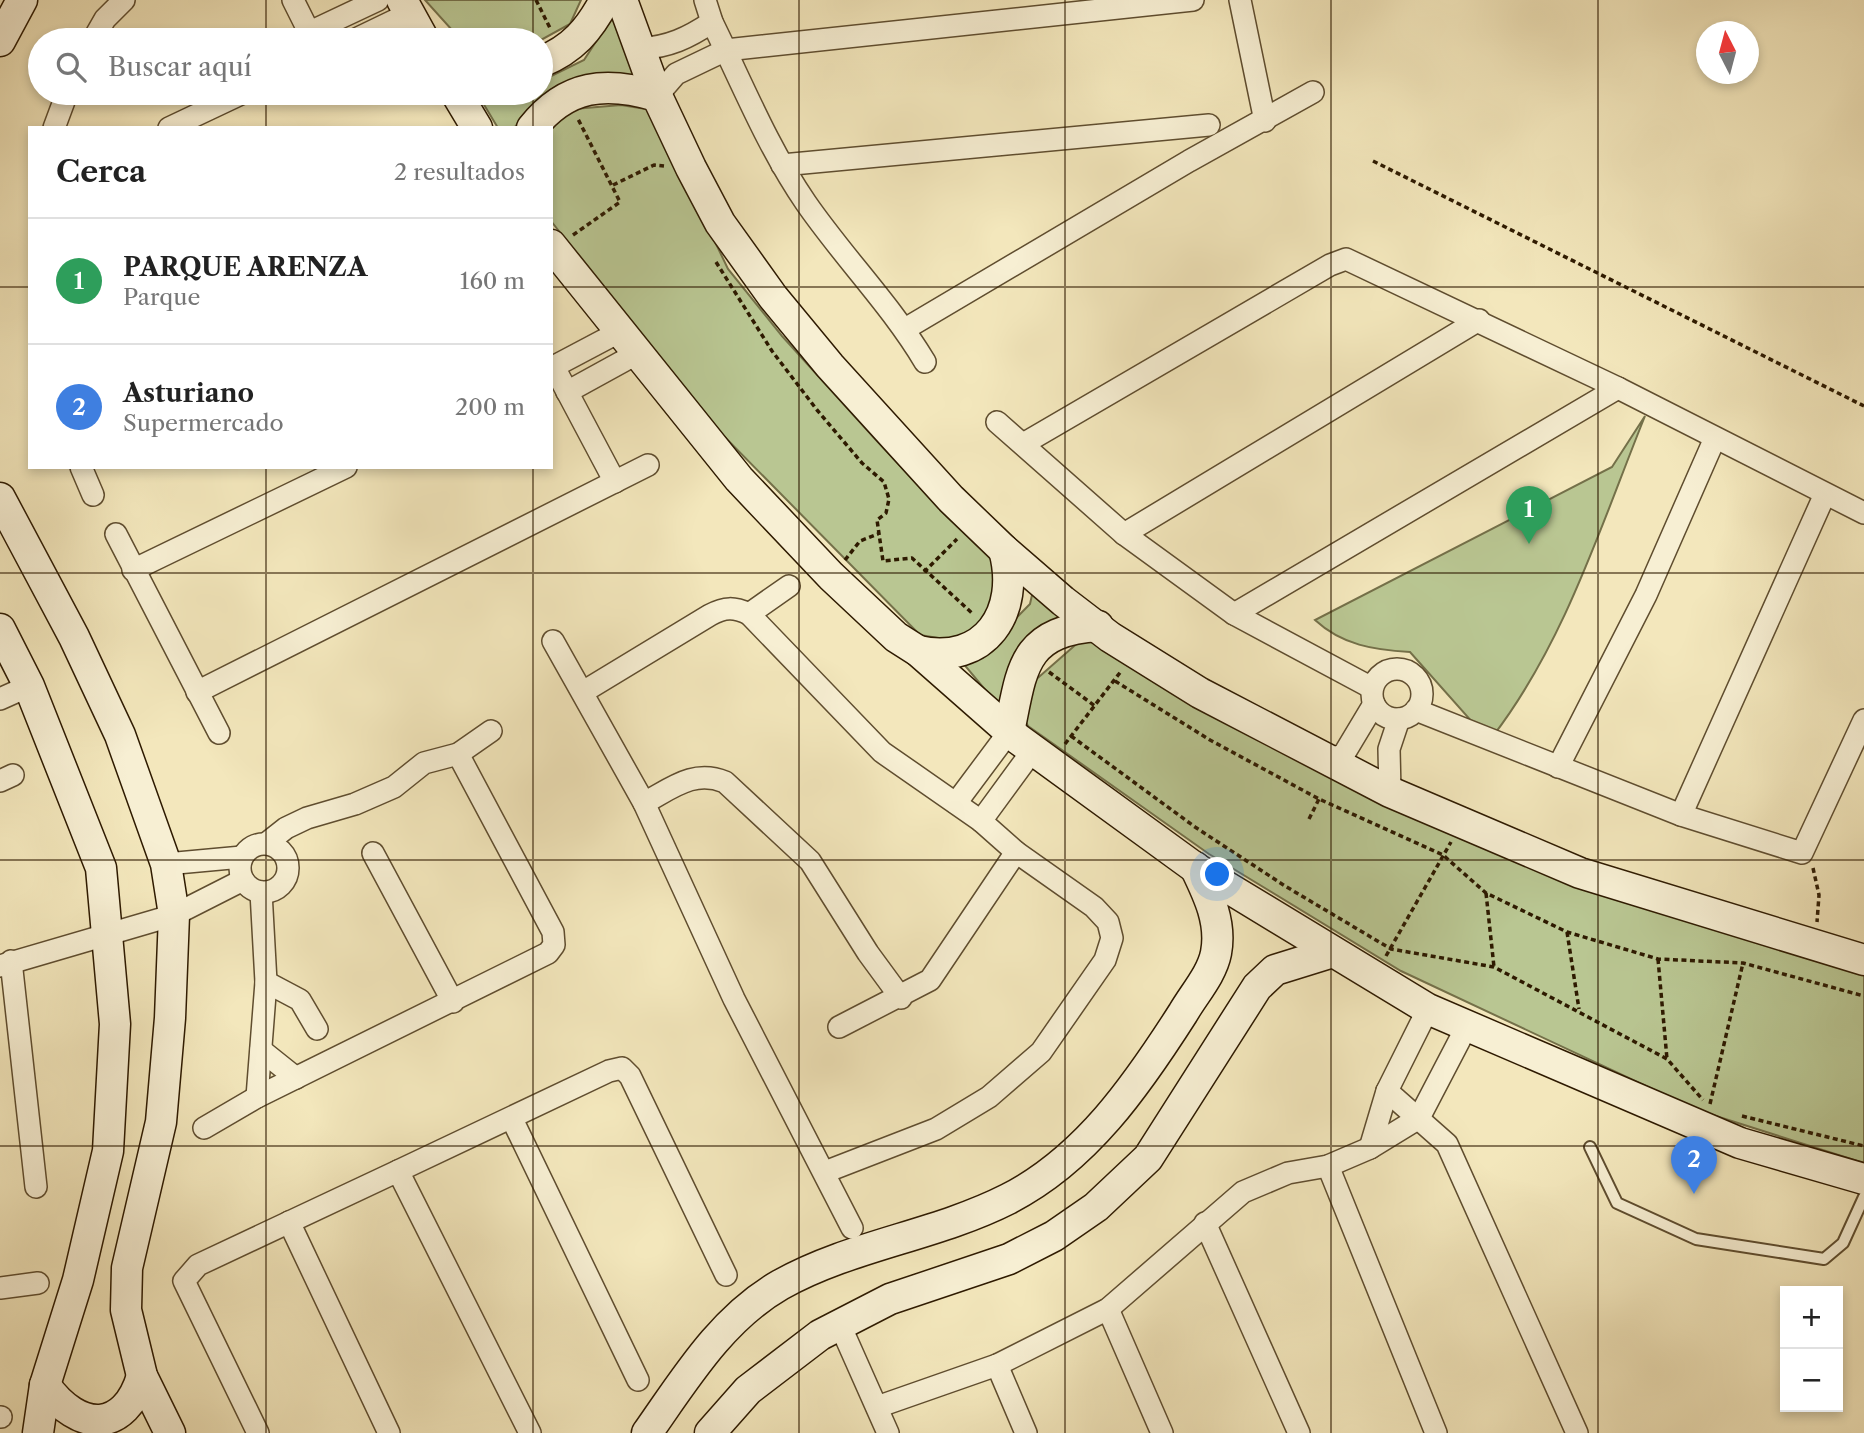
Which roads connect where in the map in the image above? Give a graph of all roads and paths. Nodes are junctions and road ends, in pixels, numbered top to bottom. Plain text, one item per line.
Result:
1 (22, 0) edge
2 (124, 0) edge
3 (293, 0) edge
4 (378, 0) edge
5 (536, 0) edge
6 (605, 0) edge
7 (622, 0) edge
8 (705, 0) edge
9 (1193, 0) edge
10 (1240, 0) edge
11 (712, 22) junction
12 (100, 28) edge
13 (307, 28) edge
14 (326, 28) edge
15 (544, 28) edge
16 (0, 41) edge
17 (639, 49) junction
18 (726, 50) junction
19 (553, 57) edge
20 (1313, 92) dead end
21 (657, 96) junction
22 (566, 97) junction
23 (62, 105) edge
24 (218, 105) edge
25 (463, 105) edge
26 (1265, 121) junction
27 (1209, 125) dead end
28 (55, 126) edge
29 (173, 126) edge
30 (476, 126) edge
31 (533, 126) edge
32 (1183, 128) junction
33 (1189, 161) junction
34 (1373, 161) dead end
35 (782, 164) junction
36 (665, 166) dead end
37 (612, 185) junction
38 (579, 230) dead end
39 (553, 247) edge
40 (714, 259) dead end
41 (1479, 320) junction
42 (905, 329) junction
43 (629, 342) junction
44 (925, 362) dead end
45 (553, 367) edge
46 (1618, 388) junction
47 (568, 392) junction
48 (1864, 406) edge
49 (997, 422) dead end
50 (1715, 438) junction
51 (1023, 444) junction
52 (648, 465) dead end
53 (82, 469) edge
54 (342, 469) edge
55 (615, 482) junction
56 (1825, 494) junction
57 (93, 495) dead end
58 (0, 498) edge
59 (1864, 513) edge
60 (975, 522) junction
61 (116, 534) dead end
62 (878, 534) junction
63 (1124, 534) junction
64 (1004, 550) junction
65 (133, 570) junction
66 (924, 572) junction
67 (831, 576) junction
68 (789, 586) dead end
69 (749, 614) junction
70 (1234, 614) junction
71 (1098, 626) junction
72 (0, 629) edge
73 (993, 631) junction
74 (553, 641) dead end
75 (918, 651) junction
76 (1135, 652) junction
77 (1028, 657) junction
78 (1115, 681) junction
79 (29, 686) junction
80 (197, 692) junction
81 (583, 692) junction
82 (1373, 696) junction
83 (0, 699) edge
84 (1095, 706) junction
85 (1408, 714) junction
86 (1864, 720) edge
87 (491, 731) dead end
88 (1009, 732) junction
89 (219, 733) dead end
90 (1071, 736) junction
91 (458, 754) junction
92 (1042, 756) junction
93 (1328, 762) junction
94 (1558, 767) junction
95 (1390, 792) junction
96 (1319, 799) junction
97 (644, 803) junction
98 (956, 803) junction
99 (1681, 815) junction
100 (1309, 819) dead end
101 (981, 821) junction
102 (1462, 822) junction
103 (267, 843) junction
104 (1016, 852) junction
105 (373, 853) dead end
106 (1802, 853) junction
107 (1443, 855) junction
108 (242, 857) junction
109 (166, 864) junction
110 (1194, 867) junction
111 (243, 880) junction
112 (261, 892) junction
113 (1486, 893) junction
114 (174, 915) junction
115 (1567, 932) junction
116 (109, 934) junction
117 (1812, 945) junction
118 (1391, 949) junction
119 (1333, 952) junction
120 (1658, 958) junction
121 (1864, 960) edge
122 (5, 963) edge
123 (1743, 963) junction
124 (1494, 967) junction
125 (1373, 975) junction
126 (266, 982) junction
127 (1864, 996) edge
128 (901, 998) junction
129 (453, 1002) junction
130 (1428, 1009) junction
131 (1579, 1010) junction
132 (1467, 1026) junction
133 (839, 1027) dead end
134 (317, 1029) dead end
135 (261, 1050) junction
136 (1667, 1059) junction
137 (296, 1078) junction
138 (1387, 1091) junction
139 (257, 1097) junction
140 (1709, 1107) junction
141 (1721, 1110) dead end
142 (1733, 1113) dead end
143 (1419, 1118) junction
144 (512, 1119) junction
145 (204, 1128) dead end
146 (1864, 1146) edge
147 (1590, 1147) dead end
148 (1370, 1148) junction
149 (1328, 1166) junction
150 (398, 1171) junction
151 (825, 1172) junction
152 (1864, 1179) edge
153 (36, 1187) dead end
154 (1864, 1198) edge
155 (289, 1222) junction
156 (1205, 1223) junction
157 (852, 1228) dead end
158 (726, 1275) dead end
159 (38, 1283) dead end
160 (0, 1288) edge
161 (1108, 1309) junction
162 (840, 1325) junction
163 (997, 1365) junction
164 (142, 1376) junction
165 (638, 1380) dead end
166 (45, 1385) junction
167 (877, 1407) junction
168 (38, 1433) edge
169 (170, 1433) edge
170 (258, 1433) edge
171 (389, 1433) edge
172 (530, 1433) edge
173 (647, 1433) edge
174 (710, 1433) edge
175 (888, 1433) edge
176 (1026, 1433) edge
177 (1162, 1433) edge
178 (1299, 1433) edge
179 (1436, 1433) edge
180 (1577, 1433) edge

1 - 16 street
2 - 12 street
3 - 13 street
4 - 14 street
5 - 15 path
6 - 19 street
7 - 17 street
8 - 11 street
9 - 18 street
10 - 26 street
11 - 17 street
11 - 18 street
17 - 21 street
18 - 21 street
18 - 35 street
20 - 26 street
21 - 22 street
21 - 60 street
22 - 31 street
22 - 37 path
23 - 28 street
24 - 29 street
25 - 30 street
26 - 33 street
27 - 32 street
32 - 33 street
32 - 35 street
33 - 42 street
34 - 48 path
35 - 42 street
36 - 37 path
37 - 38 path
39 - 43 street
40 - 62 path
41 - 46 street
41 - 51 street
41 - 63 street
42 - 44 street
43 - 45 street
43 - 47 street
43 - 67 street
45 - 47 street
46 - 50 street
46 - 70 street
47 - 55 street
49 - 51 street
50 - 56 street
50 - 94 street
51 - 63 street
52 - 55 street
53 - 57 street
54 - 65 street
55 - 80 street
56 - 59 street
56 - 99 street
58 - 109 street
60 - 64 street
60 - 66 path
61 - 65 street
62 - 66 path
62 - 67 path
63 - 70 street
64 - 71 street
64 - 73 street
65 - 80 street
66 - 73 path
67 - 75 street
68 - 69 street
69 - 81 street
69 - 98 street
70 - 82 street
71 - 76 street
71 - 77 street
72 - 79 street
73 - 75 street
74 - 81 street
75 - 88 street
76 - 78 path
76 - 93 street
77 - 84 path
77 - 88 street
78 - 84 path
78 - 96 path
79 - 83 street
79 - 116 street
80 - 89 street
81 - 97 street
82 - 85 street
82 - 85 street
82 - 93 street
84 - 90 path
85 - 94 street
85 - 95 street
86 - 106 street
87 - 91 street
88 - 92 street
88 - 98 street
90 - 92 path
90 - 118 path
91 - 103 street
91 - 129 street
92 - 101 street
92 - 110 street
93 - 95 street
94 - 99 street
95 - 102 street
96 - 100 path
96 - 107 path
97 - 128 street
97 - 151 street
98 - 101 street
99 - 106 street
101 - 104 street
102 - 107 path
102 - 117 street
103 - 108 street
103 - 112 street
104 - 128 street
104 - 151 street
105 - 129 street
106 - 117 path
107 - 113 path
107 - 118 path
108 - 109 street
108 - 111 street
109 - 114 street
110 - 119 street
110 - 173 street
111 - 112 street
111 - 114 street
112 - 126 street
113 - 115 path
113 - 124 path
114 - 116 street
114 - 164 street
115 - 120 path
115 - 131 path
116 - 122 street
116 - 166 street
117 - 121 street
118 - 124 path
118 - 125 path
119 - 125 street
119 - 162 street
120 - 123 path
120 - 136 path
122 - 153 street
123 - 127 path
123 - 140 path
124 - 131 path
125 - 130 street
126 - 134 street
126 - 135 street
128 - 133 street
129 - 137 street
130 - 132 street
130 - 138 street
131 - 136 path
132 - 143 street
132 - 152 street
135 - 137 street
135 - 139 street
136 - 140 path
137 - 139 street
138 - 143 street
138 - 148 street
139 - 145 street
140 - 141 path
142 - 146 path
143 - 148 street
143 - 180 street
144 - 150 street
144 - 158 street
144 - 165 street
147 - 154 lane
148 - 149 street
149 - 156 street
149 - 179 street
150 - 155 street
150 - 172 street
151 - 157 street
155 - 170 street
155 - 171 street
156 - 161 street
156 - 178 street
159 - 160 street
161 - 163 street
161 - 177 street
162 - 167 street
162 - 174 street
163 - 167 street
163 - 176 street
164 - 166 street
164 - 169 street
166 - 168 street
167 - 175 street

